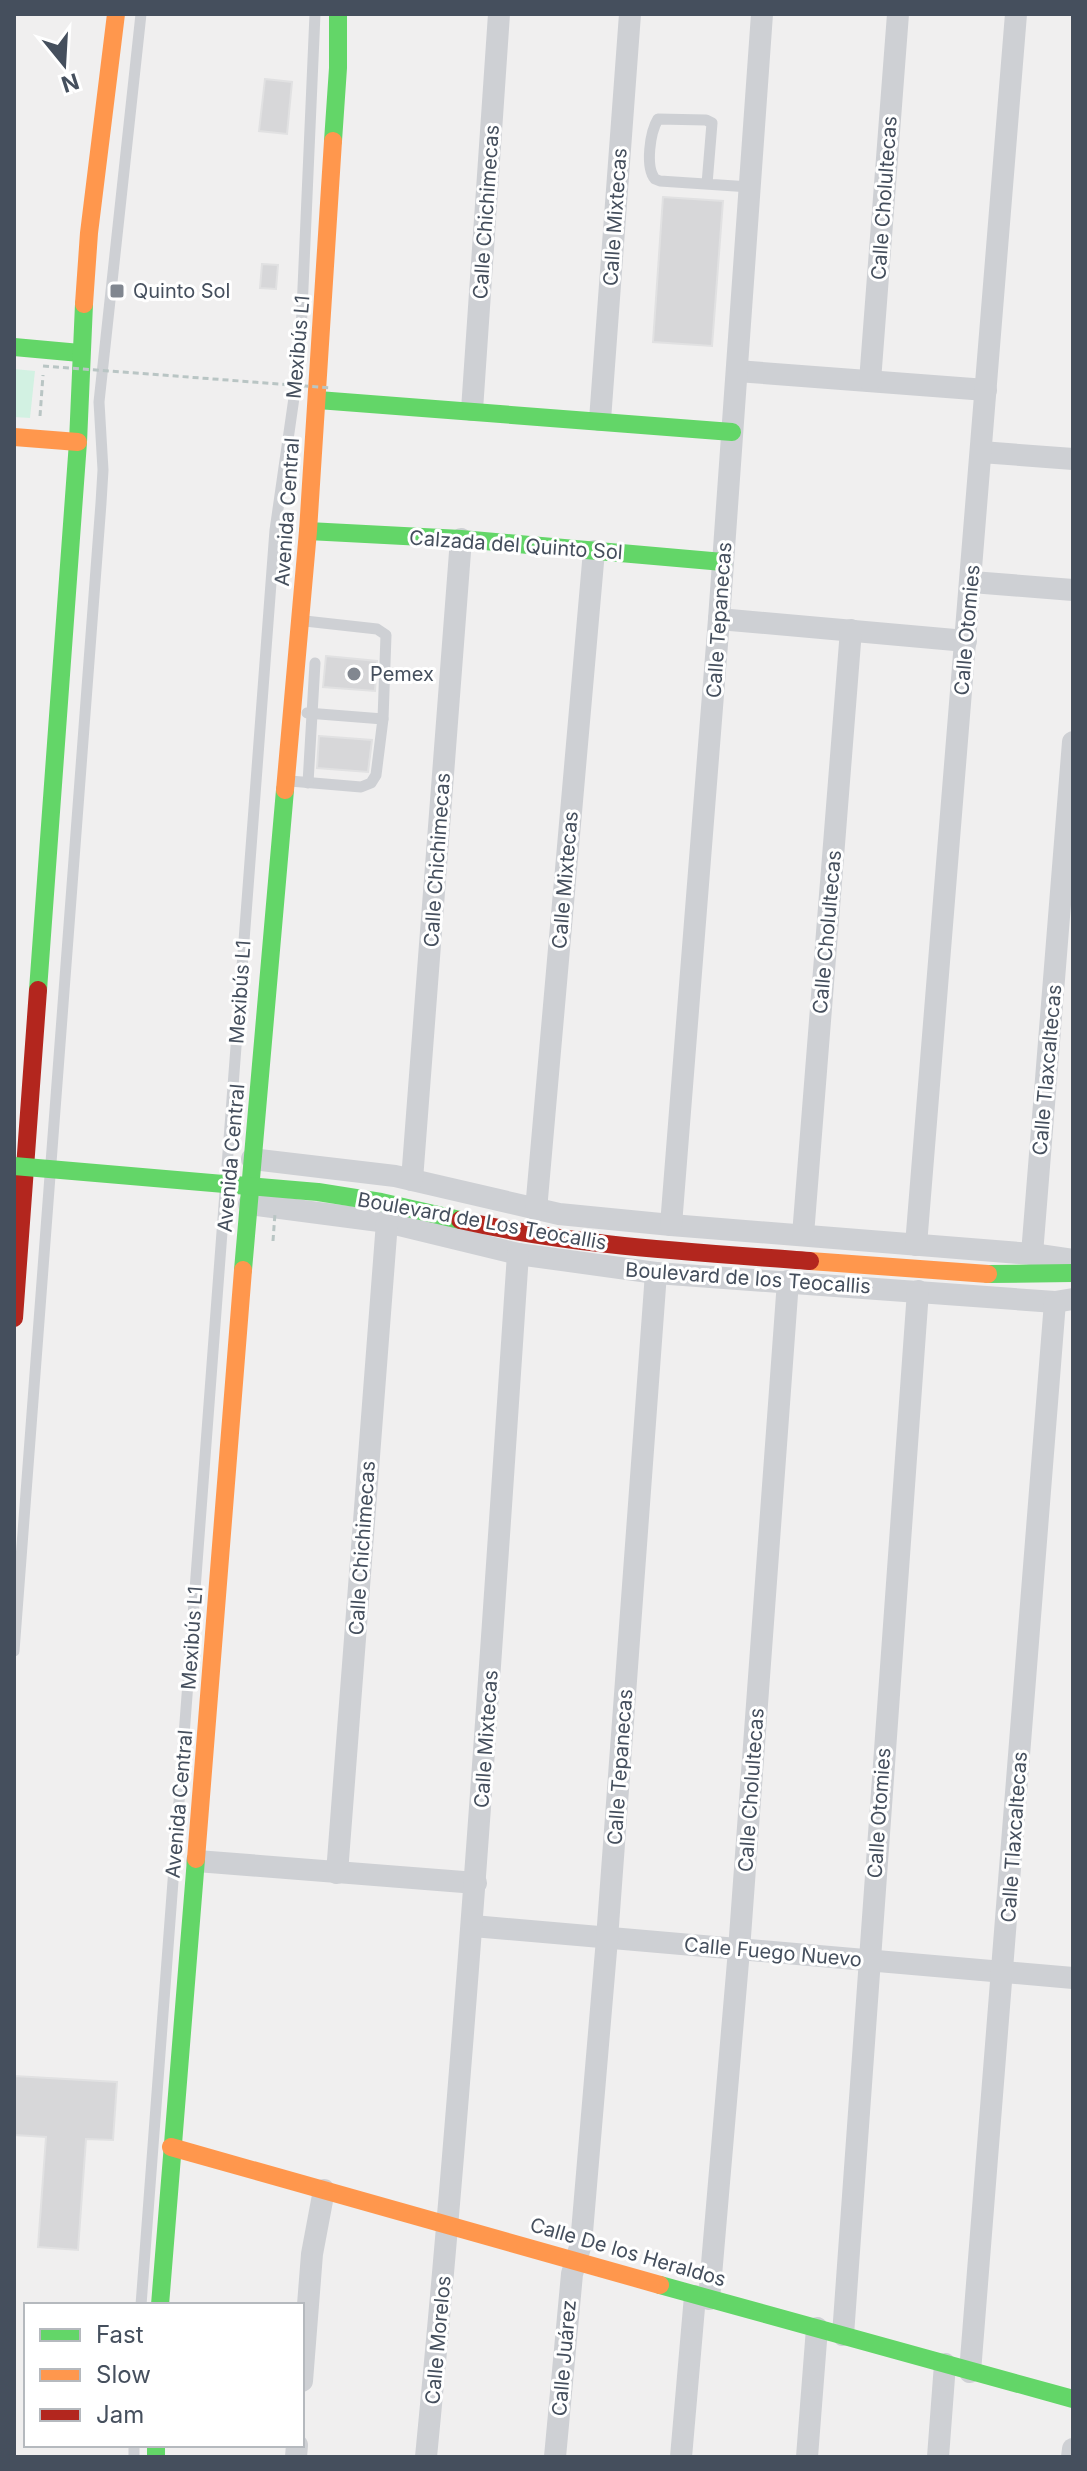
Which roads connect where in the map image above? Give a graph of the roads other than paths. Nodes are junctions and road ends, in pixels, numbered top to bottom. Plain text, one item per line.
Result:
1 (116, 14) edge
2 (141, 14) edge
3 (315, 14) edge
4 (338, 14) edge
5 (499, 14) edge
6 (630, 14) edge
7 (762, 14) edge
8 (898, 14) edge
9 (1016, 14) edge
10 (707, 184) junction
11 (750, 187) junction
12 (14, 347) edge
13 (80, 353) junction
14 (737, 371) junction
15 (870, 381) junction
16 (986, 390) junction
17 (325, 394) junction
18 (472, 410) junction
19 (600, 420) junction
20 (732, 432) junction
21 (14, 437) edge
22 (78, 442) junction
23 (981, 452) junction
24 (1073, 459) edge
25 (308, 531) junction
26 (461, 539) junction
27 (594, 551) junction
28 (723, 562) junction
29 (972, 582) junction
30 (1073, 590) edge
31 (719, 619) junction
32 (309, 621) junction
33 (851, 630) junction
34 (317, 638) dead end
35 (966, 641) junction
36 (316, 653) dead end
37 (302, 713) junction
38 (383, 719) junction
39 (1073, 742) edge
40 (288, 781) junction
41 (308, 783) junction
42 (20, 1142) edge
43 (252, 1159) junction
44 (14, 1166) edge
45 (403, 1178) junction
46 (19, 1187) edge
47 (249, 1204) junction
48 (536, 1210) junction
49 (383, 1222) junction
50 (671, 1225) junction
51 (803, 1235) junction
52 (916, 1245) junction
53 (518, 1254) junction
54 (1032, 1254) junction
55 (1073, 1260) edge
56 (656, 1273) junction
57 (1073, 1273) edge
58 (994, 1275) junction
59 (788, 1281) junction
60 (918, 1291) junction
61 (1067, 1298) edge
62 (14, 1318) edge
63 (14, 1651) edge
64 (197, 1861) junction
65 (337, 1873) junction
66 (476, 1883) junction
67 (473, 1926) junction
68 (607, 1939) junction
69 (739, 1950) junction
70 (869, 1960) junction
71 (1004, 1971) junction
72 (1073, 1978) edge
73 (171, 2147) junction
74 (324, 2190) junction
75 (449, 2224) junction
76 (577, 2260) junction
77 (702, 2298) junction
78 (141, 2303) edge
79 (160, 2303) edge
80 (817, 2328) junction
81 (843, 2335) junction
82 (304, 2356) edge
83 (945, 2364) junction
84 (970, 2372) junction
85 (1073, 2399) edge
86 (1073, 2449) edge
87 (426, 2457) edge
88 (555, 2457) edge
89 (681, 2457) edge
90 (807, 2457) edge
91 (938, 2457) edge
92 (1072, 2457) edge

1 - 13 main road
2 - 63 lane
3 - 78 lane, Mexibús L1
4 - 17 main road, Avenida Central
5 - 18 street, Calle Chichimecas
6 - 19 street, Calle Mixtecas
7 - 11 street, Calle Tepanecas
8 - 15 street, Calle Cholultecas
9 - 16 street, Calle Otomies
10 - 10 lane
10 - 11 lane
11 - 14 street, Calle Tepanecas
12 - 13 main road
13 - 22 main road
14 - 15 street
14 - 20 street, Calle Tepanecas
15 - 16 street
16 - 23 street, Calle Otomies
17 - 18 main road
17 - 25 main road, Avenida Central
18 - 19 main road
19 - 20 main road
20 - 28 street, Calle Tepanecas
21 - 22 main road
22 - 42 main road
23 - 24 street
23 - 29 street, Calle Otomies
25 - 26 main road, Calzada del Quinto Sol
25 - 32 main road, Avenida Central
26 - 27 main road, Calzada del Quinto Sol
26 - 45 street, Calle Chichimecas
27 - 28 main road, Calzada del Quinto Sol
27 - 48 street, Calle Mixtecas
28 - 31 street, Calle Tepanecas
29 - 30 street
29 - 35 street, Calle Otomies
31 - 33 street
31 - 50 street, Calle Tepanecas
32 - 34 lane
32 - 37 main road, Avenida Central
32 - 38 lane
33 - 35 street
33 - 51 street, Calle Cholultecas
35 - 52 street, Calle Otomies
36 - 37 lane
37 - 38 lane
37 - 40 main road, Avenida Central
37 - 41 lane
38 - 41 lane
39 - 54 street, Calle Tlaxcaltecas
40 - 41 lane
40 - 43 main road, Avenida Central
42 - 46 main road
43 - 45 street, Boulevard de los Teocallis
43 - 47 main road, Avenida Central
44 - 58 main road, Boulevard de Los Teocallis, bridge
45 - 48 street, Boulevard de los Teocallis
45 - 49 street, Boulevard de los Teocallis
46 - 62 main road
47 - 49 street, Boulevard de los Teocallis
47 - 64 main road, Avenida Central
48 - 50 street, Boulevard de los Teocallis
49 - 53 street, Boulevard de los Teocallis
49 - 65 street, Calle Chichimecas
50 - 51 street, Boulevard de los Teocallis
51 - 52 street, Boulevard de los Teocallis
52 - 54 street, Boulevard de los Teocallis
53 - 56 street, Boulevard de los Teocallis
53 - 66 street, Calle Mixtecas
54 - 55 street, Boulevard de los Teocallis
56 - 59 street, Boulevard de los Teocallis
56 - 68 street, Calle Tepanecas
57 - 58 main road, Boulevard de Los Teocallis
58 - 61 main road, Boulevard de Los Teocallis
59 - 60 street, Boulevard de los Teocallis
59 - 69 street, Calle Cholultecas
60 - 61 street, Boulevard de los Teocallis
60 - 70 street, Calle Otomies
61 - 71 street, Calle Tlaxcaltecas
64 - 65 street
64 - 73 main road, Avenida Central
65 - 66 street
66 - 67 street, Calle Mixtecas
67 - 68 street, Calle Fuego Nuevo
67 - 75 street, Calle Mixtecas
68 - 69 street, Calle Fuego Nuevo
68 - 76 street, Calle Tepanecas
69 - 70 street, Calle Fuego Nuevo
69 - 77 street, Calle Cholultecas
70 - 71 street, Calle Fuego Nuevo
70 - 81 street, Calle Otomies
71 - 72 street, Calle Fuego Nuevo
71 - 84 street, Calle Tlaxcaltecas
73 - 74 main road, Calle De los Heraldos
73 - 79 main road, Avenida Central
74 - 75 main road, Calle De los Heraldos
74 - 82 street
75 - 76 main road, Calle De los Heraldos
75 - 87 street, Calle Morelos
76 - 77 main road, Calle De los Heraldos
76 - 88 street, Calle Juárez
77 - 80 main road, Calle De los Heraldos
77 - 89 street, Calle Cholultecas
80 - 81 main road, Calle De los Heraldos
80 - 90 street
81 - 83 main road, Calle De los Heraldos
83 - 84 main road, Calle De los Heraldos
83 - 91 street
84 - 85 main road, Calle De los Heraldos
86 - 92 street

